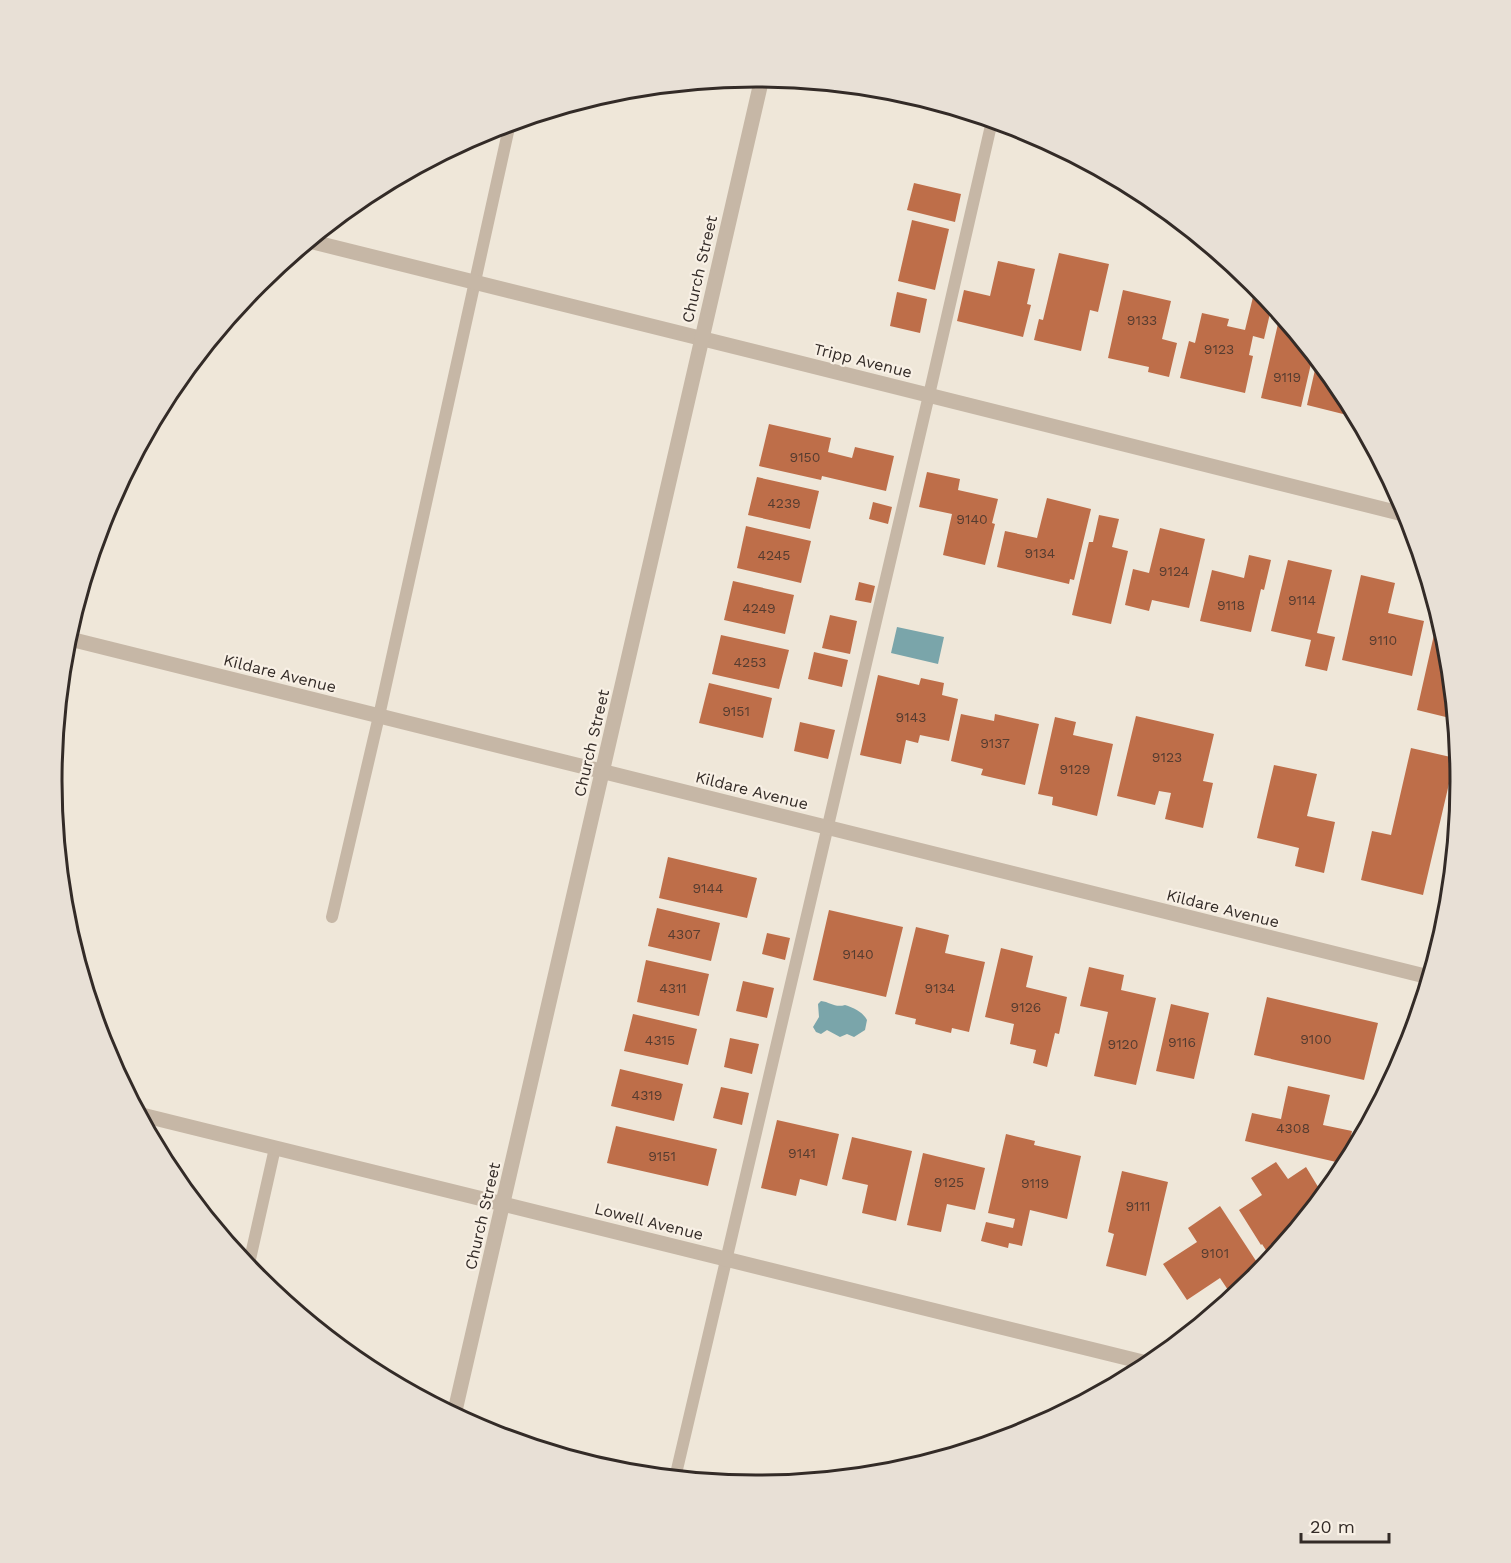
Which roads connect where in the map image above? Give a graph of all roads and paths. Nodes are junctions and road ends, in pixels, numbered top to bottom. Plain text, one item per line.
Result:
1 (760, 87) edge
2 (990, 128) edge
3 (508, 133) edge
4 (318, 243) edge
5 (474, 282) junction
6 (702, 338) junction
7 (929, 395) junction
8 (1395, 512) edge
9 (76, 641) edge
10 (379, 716) junction
11 (603, 772) junction
12 (827, 828) junction
13 (332, 916) dead end
14 (1422, 975) edge
15 (148, 1116) edge
16 (275, 1148) junction
17 (503, 1204) junction
18 (251, 1257) edge
19 (727, 1259) junction
20 (1138, 1361) edge
21 (456, 1407) edge
22 (677, 1471) edge

1 - 6 street, Church Street
2 - 7 lane
3 - 5 lane
4 - 5 street, Tripp Avenue
5 - 6 street, Tripp Avenue
5 - 10 lane
6 - 7 street, Tripp Avenue
6 - 11 street, Church Street
7 - 8 street, Tripp Avenue
7 - 12 lane
9 - 10 street, Kildare Avenue
10 - 11 street, Kildare Avenue
10 - 13 lane
11 - 12 street, Kildare Avenue
11 - 17 street, Church Street
12 - 14 street, Kildare Avenue
12 - 19 lane
15 - 16 street, Lowell Avenue
16 - 17 street, Lowell Avenue
16 - 18 lane
17 - 19 street, Lowell Avenue
17 - 21 street, Church Street
19 - 20 street, Lowell Avenue
19 - 22 lane

